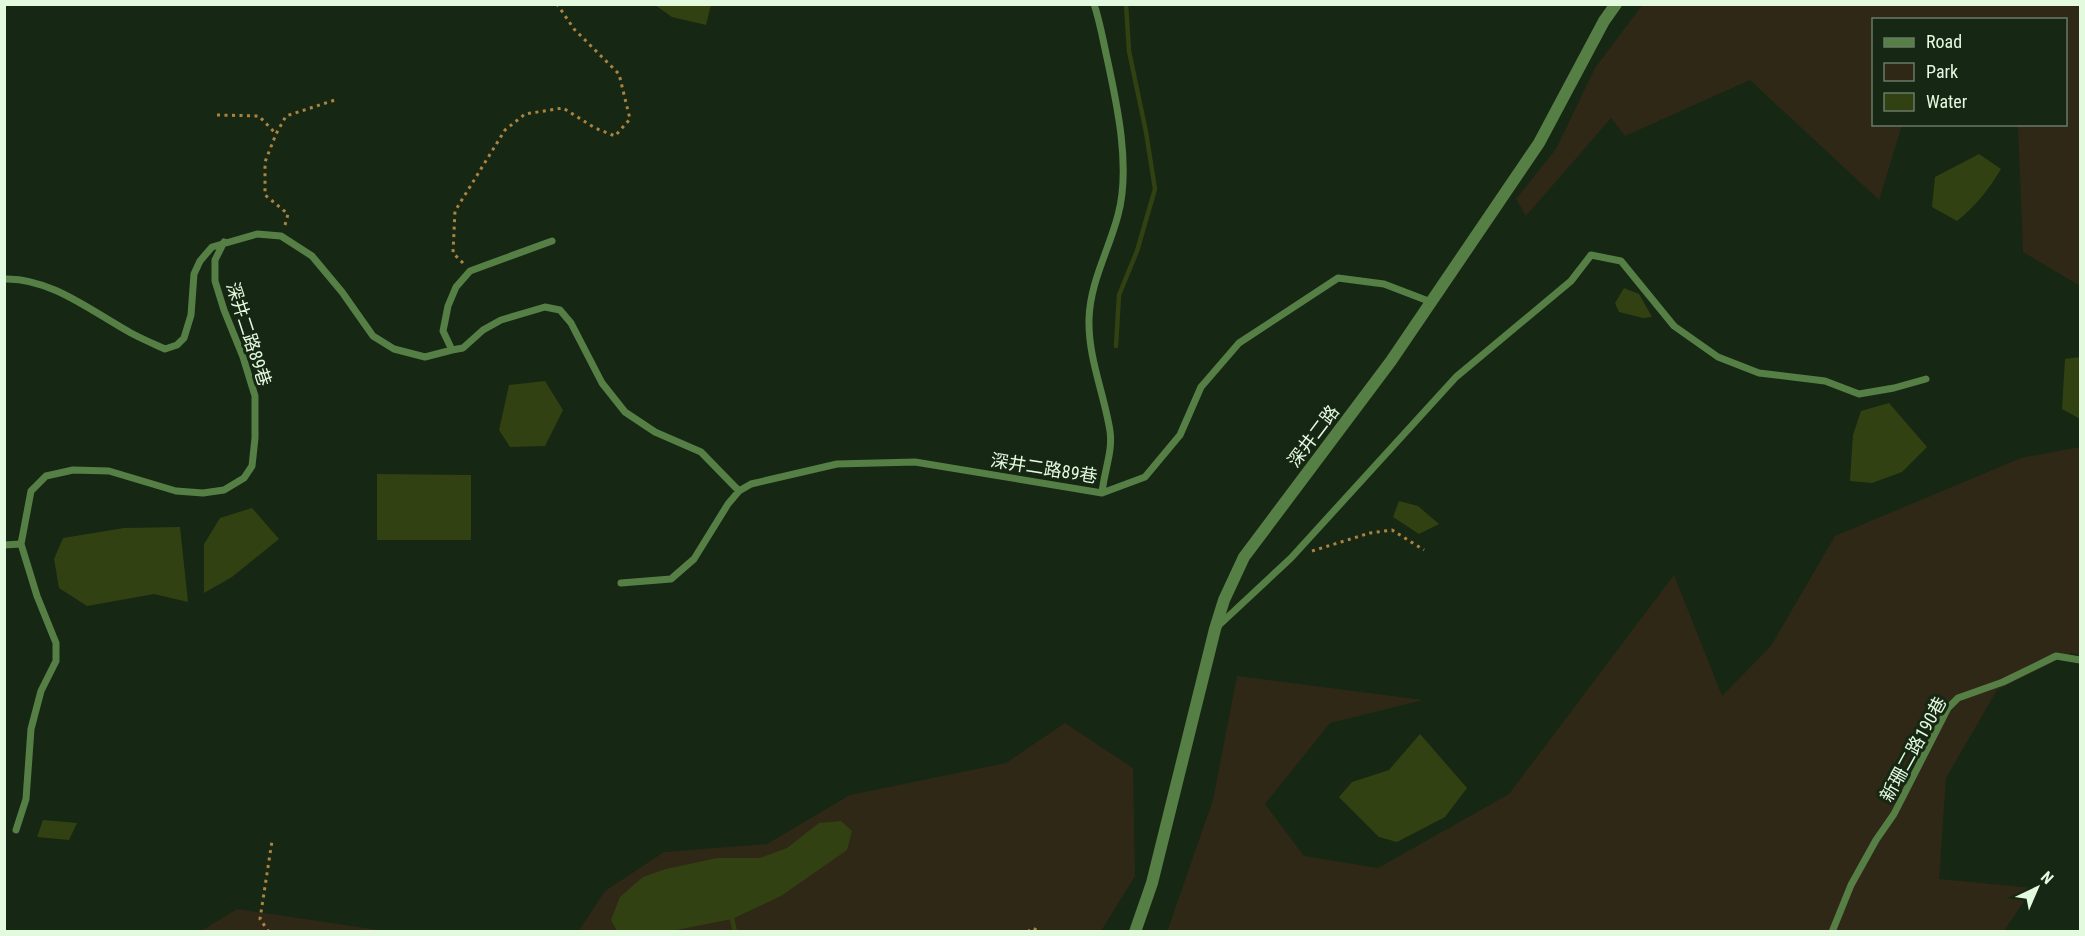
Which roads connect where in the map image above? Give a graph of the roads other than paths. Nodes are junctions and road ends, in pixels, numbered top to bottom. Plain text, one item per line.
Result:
1 (1094, 4) edge
2 (1616, 4) edge
3 (552, 241) dead end
4 (224, 242) junction
5 (4, 279) edge
6 (1431, 302) junction
7 (452, 350) junction
8 (1926, 379) dead end
9 (739, 492) junction
10 (1102, 493) junction
11 (21, 544) junction
12 (4, 545) edge
13 (621, 583) dead end
14 (1215, 629) junction
15 (2080, 660) edge
16 (16, 830) dead end
17 (1135, 932) edge
18 (1832, 932) edge

1 - 10 lane
2 - 6 street, 深井二路
3 - 7 lane
4 - 5 lane
4 - 7 lane
4 - 11 lane, 深井二路89巷
6 - 10 lane, 深井二路89巷
6 - 14 street, 深井二路
7 - 9 lane
8 - 14 lane
9 - 10 lane, 深井二路89巷
9 - 13 lane, 深井二路89巷
11 - 12 lane
11 - 16 lane, 深井二路89巷
14 - 17 street, 深井二路
15 - 18 lane, 新珊二路190巷

